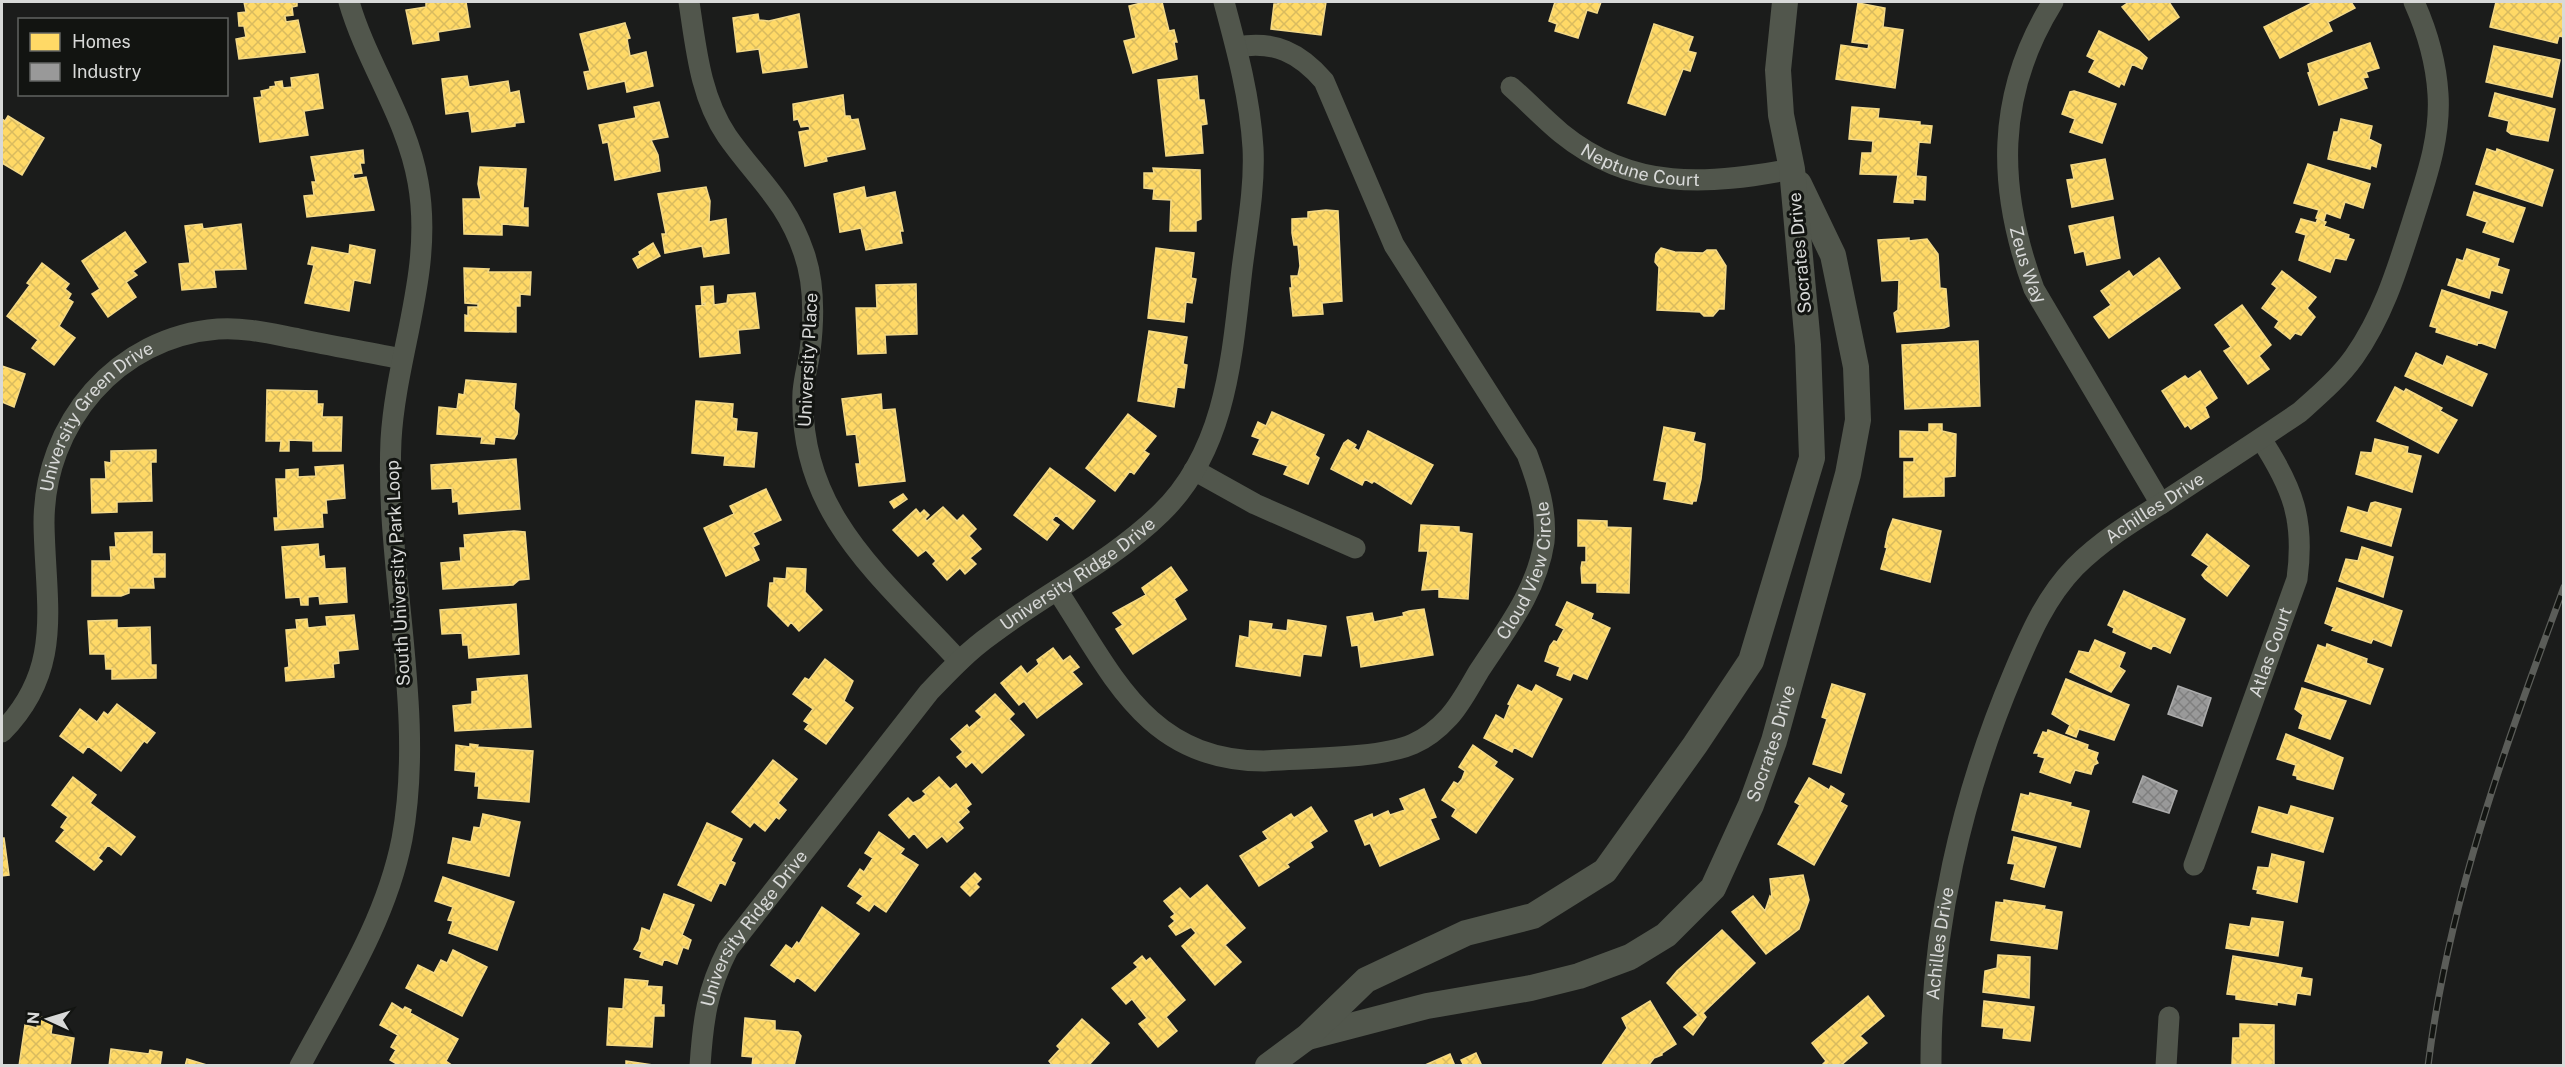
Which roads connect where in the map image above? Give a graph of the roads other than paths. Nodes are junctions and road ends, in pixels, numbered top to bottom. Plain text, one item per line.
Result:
1 (349, 2) edge
2 (689, 2) edge
3 (1224, 2) edge
4 (1785, 2) edge
5 (2053, 2) edge
6 (2414, 2) edge
7 (1237, 47) junction
8 (1511, 87) dead end
9 (1792, 169) junction
10 (402, 359) junction
11 (2261, 439) junction
12 (1194, 470) junction
13 (2161, 504) junction
14 (1355, 548) dead end
15 (1057, 590) junction
16 (959, 661) junction
17 (2, 732) edge
18 (2194, 865) dead end
19 (2169, 1017) dead end
20 (1308, 1037) junction
21 (300, 1065) edge
22 (700, 1065) edge
23 (1268, 1065) edge
24 (1931, 1065) edge
25 (2166, 1065) edge

1 - 10 street, South University Park Loop
2 - 16 street, University Place
3 - 7 street, University Ridge Drive
4 - 9 street, Socrates Drive
5 - 13 street, Zeus Way
6 - 11 street, Achilles Drive
7 - 12 street, University Ridge Drive
7 - 15 street, Cloud View Circle
8 - 9 street, Neptune Court
9 - 20 street, Socrates Drive
9 - 20 street, Socrates Drive
10 - 17 street, University Green Drive
10 - 21 street, South University Park Loop
11 - 13 street, Achilles Drive
11 - 18 street, Atlas Court
12 - 14 street
12 - 15 street, University Ridge Drive
13 - 24 street, Achilles Drive
15 - 16 street, University Ridge Drive
16 - 22 street, University Ridge Drive
19 - 25 street
20 - 23 street, Socrates Drive

